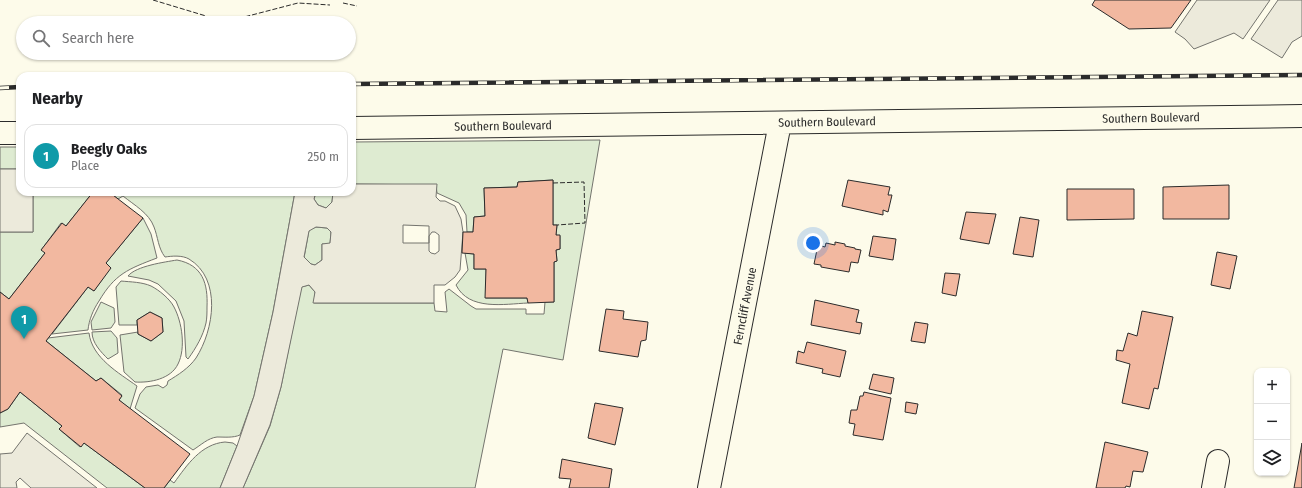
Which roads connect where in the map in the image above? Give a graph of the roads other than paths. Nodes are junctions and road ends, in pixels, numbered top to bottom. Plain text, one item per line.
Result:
1 (1302, 116) edge
2 (780, 123) junction
3 (356, 128) edge
4 (0, 133) edge
5 (16, 133) edge
6 (1218, 461) dead end
7 (709, 488) edge
8 (1213, 488) edge

1 - 2 street, Southern Boulevard
2 - 3 street, Southern Boulevard
2 - 7 street, Ferncliff Avenue
4 - 5 street
6 - 8 street

